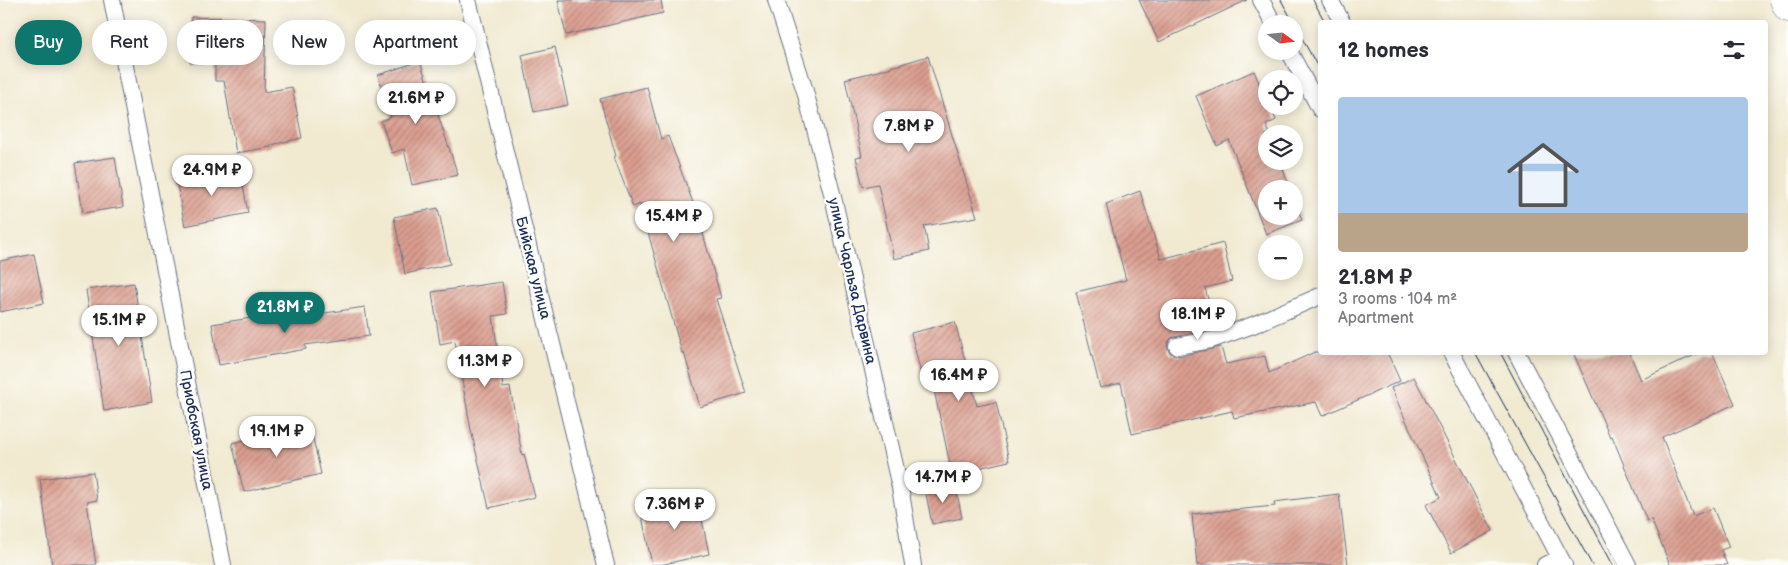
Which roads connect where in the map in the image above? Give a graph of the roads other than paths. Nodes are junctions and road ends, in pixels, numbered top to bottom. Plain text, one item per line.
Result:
1 (112, 0) edge
2 (468, 0) edge
3 (776, 0) edge
4 (1261, 0) edge
5 (1330, 0) edge
6 (1784, 0) edge
7 (1788, 8) edge
8 (1269, 15) edge
9 (1341, 20) edge
10 (1293, 60) edge
11 (1318, 105) edge
12 (1318, 297) edge
13 (1177, 346) dead end
14 (1453, 355) edge
15 (1518, 355) edge
16 (1563, 562) edge
17 (222, 565) edge
18 (606, 565) edge
19 (913, 565) edge
20 (1545, 565) edge
21 (1628, 565) edge

1 - 17 lane, Приобская улица
2 - 18 lane, Бийская улица
3 - 19 lane, улица Чарльза Дарвина
4 - 8 lane
5 - 9 lane
6 - 7 street
10 - 11 lane
12 - 13 lane
14 - 16 lane
15 - 21 lane
16 - 20 lane

